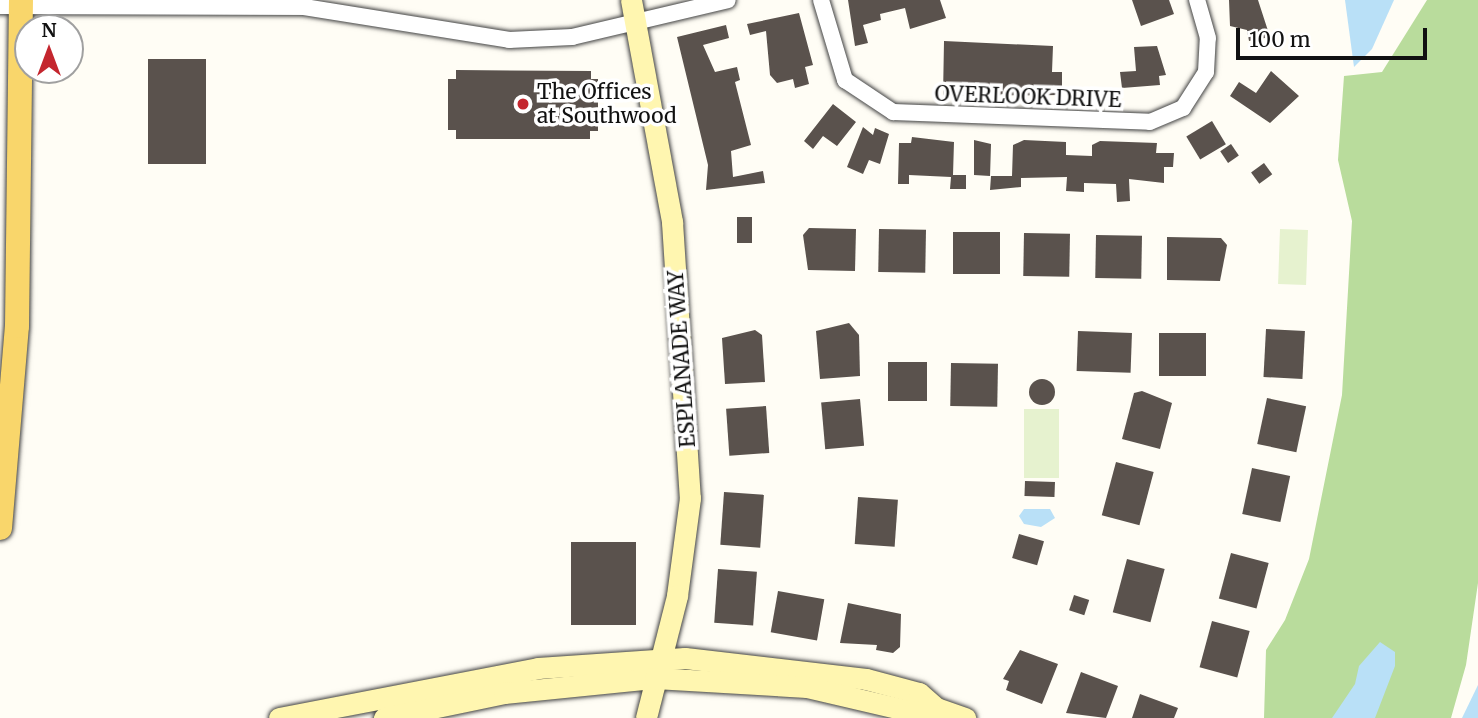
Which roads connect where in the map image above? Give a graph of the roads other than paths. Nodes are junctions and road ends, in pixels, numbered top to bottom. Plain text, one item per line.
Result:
1 (631, 0) edge
2 (729, 0) edge
3 (821, 0) edge
4 (1197, 0) edge
5 (14, 4) edge
6 (637, 24) junction
7 (0, 528) edge
8 (658, 668) junction
9 (279, 718) edge
10 (384, 718) edge
11 (646, 718) edge
12 (965, 718) edge

1 - 6 street, ESPLANADE WAY
2 - 6 street
3 - 4 street, OVERLOOK DRIVE
5 - 6 street
5 - 7 main road
6 - 8 street, ESPLANADE WAY
8 - 9 street
8 - 10 street
8 - 11 street, ESPLANADE WAY
8 - 12 street

